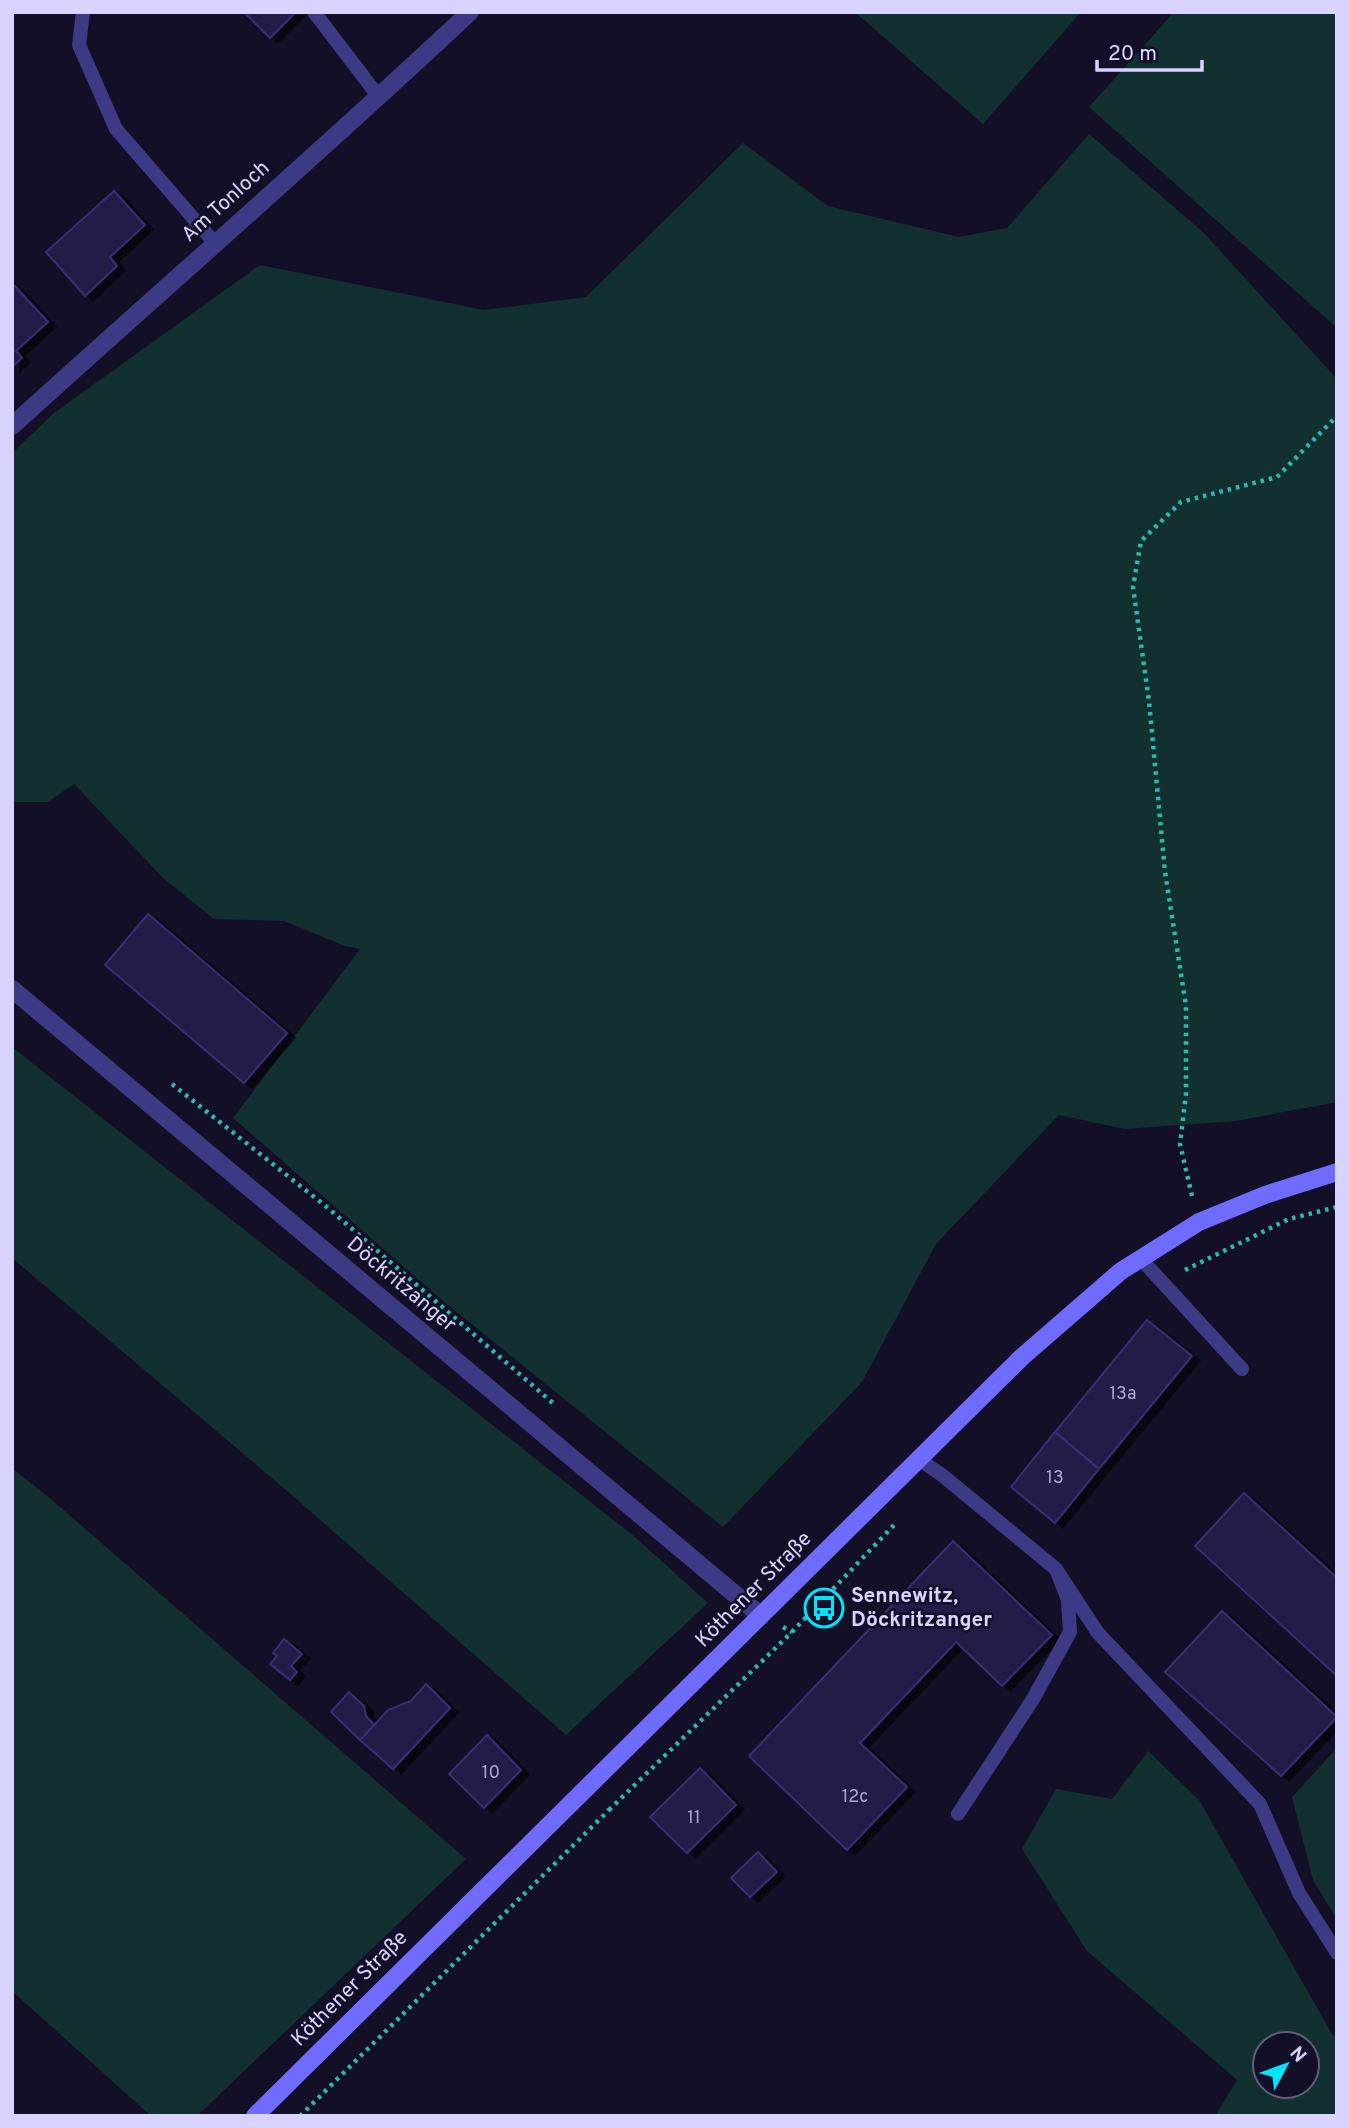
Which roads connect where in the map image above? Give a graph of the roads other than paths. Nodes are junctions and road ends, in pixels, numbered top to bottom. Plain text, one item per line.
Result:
1 (83, 12) edge
2 (314, 12) edge
3 (470, 12) edge
4 (379, 97) junction
5 (214, 243) junction
6 (12, 426) edge
7 (12, 989) edge
8 (1337, 1172) edge
9 (1141, 1259) junction
10 (1242, 1369) dead end
11 (920, 1460) junction
12 (1056, 1569) junction
13 (761, 1616) junction
14 (958, 1814) dead end
15 (1337, 1954) edge
16 (255, 2116) edge

1 - 5 lane
2 - 4 lane
3 - 4 street, Am Tonloch
4 - 5 street, Am Tonloch
5 - 6 street, Am Tonloch
7 - 13 street, Döckritzanger
8 - 9 main road, Köthener Straße
9 - 10 lane
9 - 11 main road, Köthener Straße
11 - 12 lane
11 - 13 main road, Köthener Straße
12 - 14 lane
12 - 15 lane
13 - 16 main road, Köthener Straße

